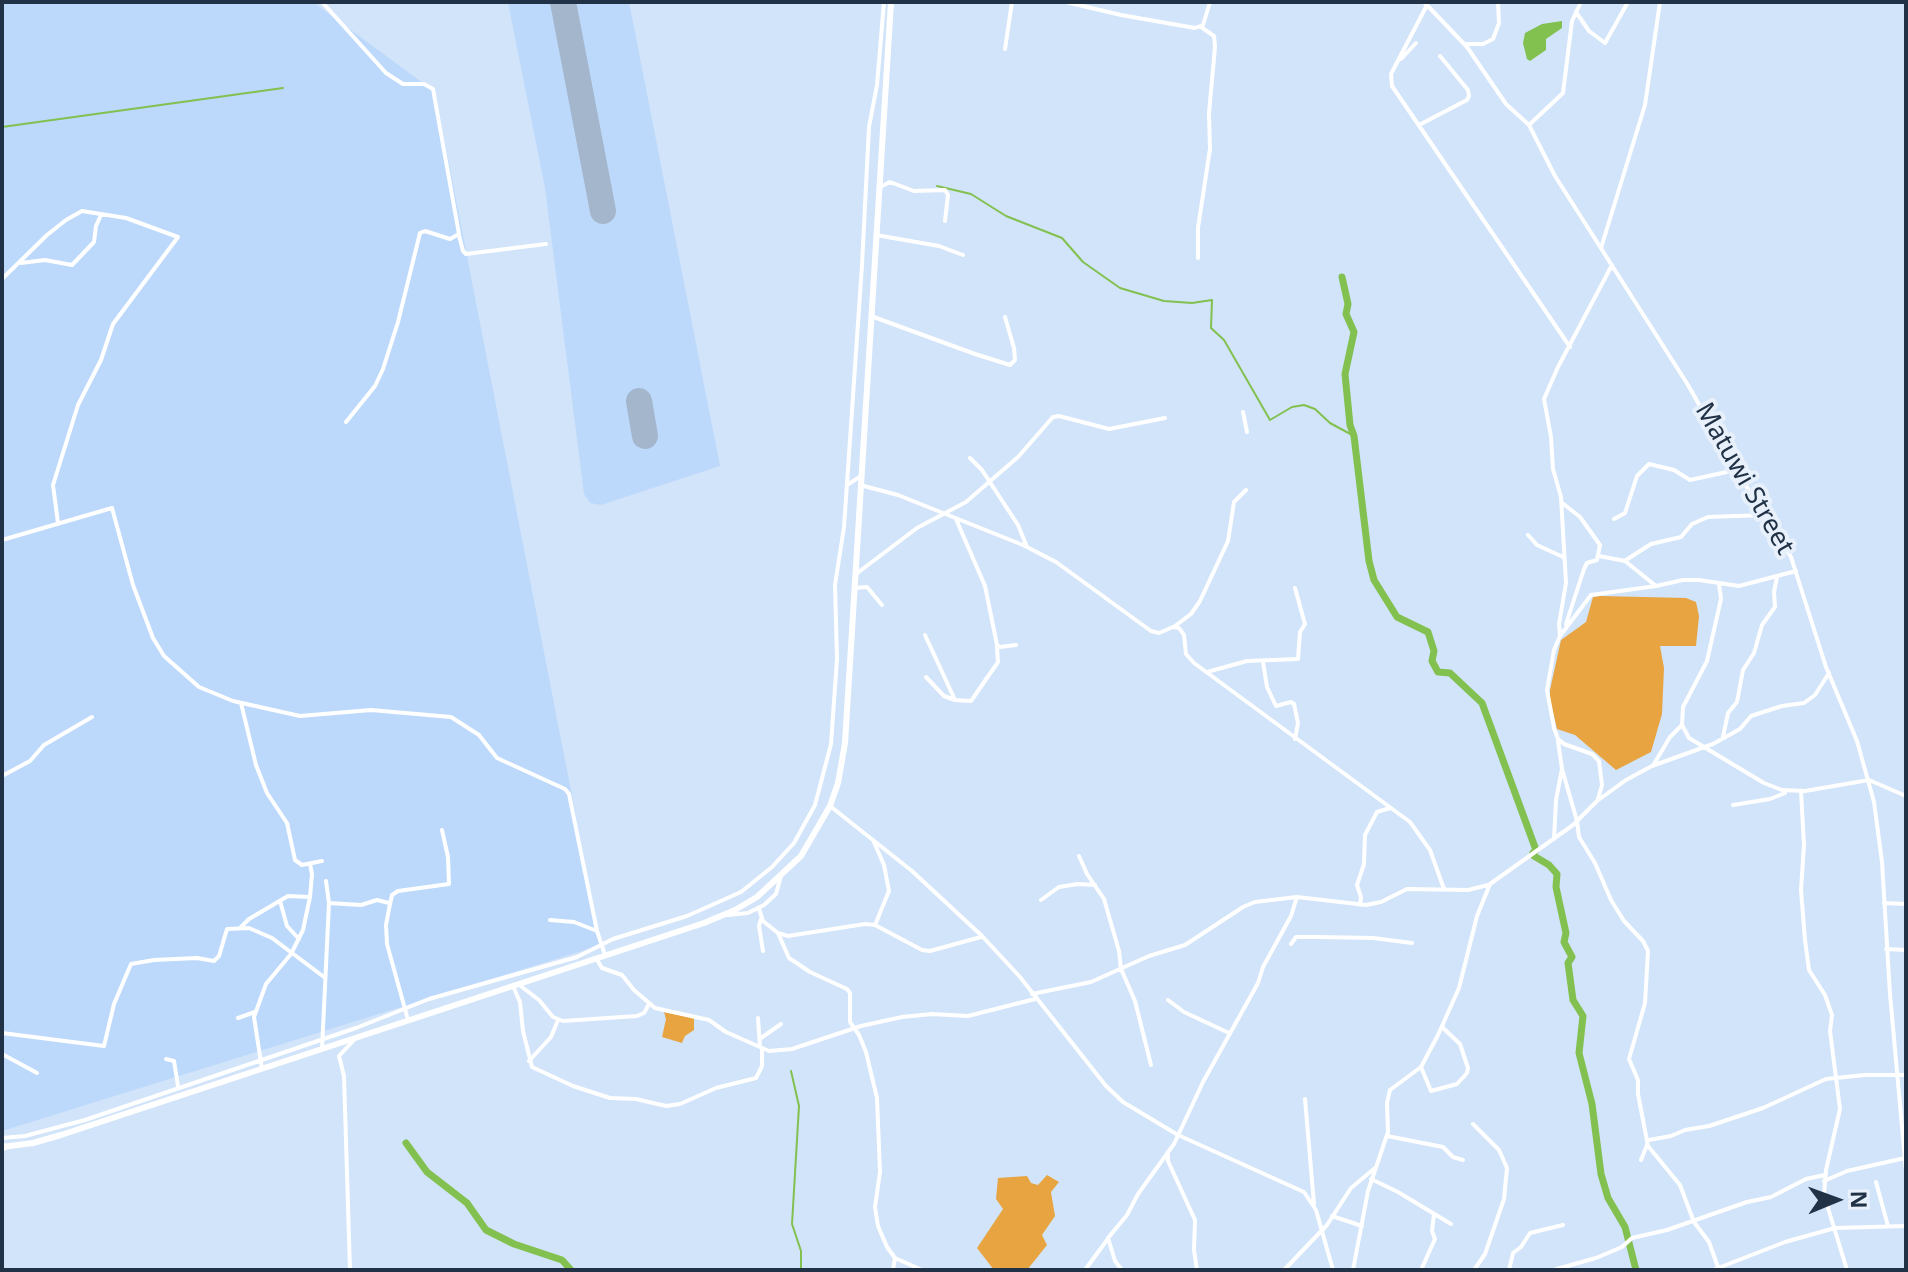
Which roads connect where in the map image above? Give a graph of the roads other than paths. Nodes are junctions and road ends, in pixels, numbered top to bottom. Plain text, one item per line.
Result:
1 (322, 2) edge
2 (884, 2) edge
3 (891, 2) edge
4 (1012, 2) edge
5 (1066, 2) edge
6 (1210, 2) edge
7 (1498, 2) edge
8 (1581, 2) edge
9 (1628, 2) edge
10 (1660, 2) edge
11 (1425, 4) edge
12 (1576, 11) junction
13 (1201, 27) junction
14 (1416, 43) dead end
15 (1465, 44) junction
16 (1005, 49) dead end
17 (1440, 56) dead end
18 (1396, 63) junction
19 (1419, 125) junction
20 (1529, 125) junction
21 (879, 188) junction
22 (101, 215) junction
23 (945, 221) dead end
24 (459, 234) junction
25 (876, 235) junction
26 (546, 244) dead end
27 (1601, 248) junction
28 (963, 255) dead end
29 (1198, 258) dead end
30 (21, 263) junction
31 (1612, 265) junction
32 (2, 279) edge
33 (871, 316) junction
34 (1005, 317) dead end
35 (1570, 347) junction
36 (1243, 412) dead end
37 (1165, 418) dead end
38 (346, 422) dead end
39 (1247, 432) dead end
40 (970, 458) dead end
41 (1736, 470) junction
42 (861, 476) junction
43 (989, 481) junction
44 (847, 485) junction
45 (860, 485) junction
46 (1246, 490) dead end
47 (1561, 502) junction
48 (946, 514) junction
49 (1765, 515) junction
50 (954, 517) junction
51 (1614, 519) dead end
52 (58, 523) junction
53 (1528, 535) dead end
54 (2, 540) edge
55 (1027, 547) junction
56 (1599, 556) junction
57 (1563, 557) junction
58 (1625, 561) junction
59 (1796, 571) junction
60 (1779, 574) junction
61 (854, 575) junction
62 (1719, 584) junction
63 (1656, 586) junction
64 (1736, 586) junction
65 (854, 588) junction
66 (1295, 588) dead end
67 (1721, 599) junction
68 (882, 605) dead end
69 (1173, 627) junction
70 (1564, 630) junction
71 (925, 635) dead end
72 (1560, 636) junction
73 (997, 645) junction
74 (1016, 645) dead end
75 (1262, 661) junction
76 (1205, 672) junction
77 (1829, 673) junction
78 (926, 677) dead end
79 (955, 700) junction
80 (241, 703) junction
81 (92, 717) dead end
82 (1682, 725) junction
83 (1723, 738) junction
84 (1295, 739) junction
85 (1558, 739) junction
86 (1704, 747) junction
87 (1652, 766) junction
88 (1562, 769) junction
89 (2, 776) edge
90 (1869, 780) junction
91 (1789, 791) junction
92 (1801, 791) junction
93 (1906, 796) edge
94 (1597, 801) junction
95 (1733, 805) dead end
96 (830, 806) junction
97 (1392, 808) junction
98 (1577, 821) junction
99 (442, 830) dead end
100 (872, 838) junction
101 (1554, 839) junction
102 (1079, 856) dead end
103 (322, 861) dead end
104 (310, 864) junction
105 (781, 876) junction
106 (326, 881) dead end
107 (1490, 884) junction
108 (1095, 885) junction
109 (1444, 889) junction
110 (310, 897) junction
111 (1297, 897) junction
112 (1041, 900) dead end
113 (280, 901) junction
114 (329, 903) junction
115 (390, 903) junction
116 (1884, 903) junction
117 (1906, 904) edge
118 (1360, 905) junction
119 (759, 909) junction
120 (723, 915) junction
121 (761, 919) junction
122 (550, 920) dead end
123 (875, 925) junction
124 (241, 927) junction
125 (597, 931) junction
126 (778, 933) junction
127 (982, 936) junction
128 (299, 939) junction
129 (1412, 943) dead end
130 (1291, 944) dead end
131 (601, 945) junction
132 (1886, 949) junction
133 (1906, 950) edge
134 (763, 951) dead end
135 (291, 954) junction
136 (605, 955) junction
137 (596, 958) junction
138 (1121, 969) junction
139 (324, 977) junction
140 (515, 985) junction
141 (1032, 994) junction
142 (1036, 999) junction
143 (1168, 1000) dead end
144 (649, 1004) junction
145 (405, 1010) junction
146 (257, 1011) junction
147 (238, 1018) dead end
148 (758, 1018) dead end
149 (408, 1020) junction
150 (558, 1020) junction
151 (781, 1024) dead end
152 (1442, 1027) junction
153 (853, 1028) junction
154 (2, 1033) edge
155 (1229, 1034) junction
156 (357, 1037) junction
157 (761, 1038) junction
158 (321, 1039) junction
159 (336, 1044) junction
160 (761, 1047) junction
161 (322, 1049) junction
162 (339, 1053) junction
163 (2, 1054) edge
164 (166, 1059) dead end
165 (260, 1060) junction
166 (529, 1061) junction
167 (1151, 1065) dead end
168 (1421, 1067) junction
169 (262, 1069) junction
170 (37, 1073) dead end
171 (1899, 1074) junction
172 (1906, 1075) edge
173 (1838, 1077) junction
174 (178, 1086) dead end
175 (1305, 1099) dead end
176 (1473, 1124) dead end
177 (1168, 1130) junction
178 (1178, 1135) junction
179 (1387, 1136) junction
180 (2, 1138) edge
181 (1648, 1142) junction
182 (3, 1148) edge
183 (1169, 1151) junction
184 (1905, 1158) edge
185 (1463, 1160) dead end
186 (1641, 1160) dead end
187 (1375, 1168) junction
188 (1906, 1171) edge
189 (1825, 1178) junction
190 (1371, 1179) junction
191 (1876, 1182) dead end
192 (1314, 1206) junction
193 (1434, 1214) junction
194 (1332, 1216) junction
195 (1694, 1222) junction
196 (1451, 1224) dead end
197 (1563, 1225) dead end
198 (1362, 1226) junction
199 (1888, 1226) junction
200 (1906, 1226) edge
201 (1835, 1228) junction
202 (1322, 1229) junction
203 (1108, 1238) junction
204 (895, 1258) junction
205 (1717, 1269) edge
206 (350, 1270) edge
207 (893, 1270) edge
208 (922, 1270) edge
209 (1085, 1270) edge
210 (1122, 1270) edge
211 (1197, 1270) edge
212 (1284, 1270) edge
213 (1333, 1270) edge
214 (1353, 1270) edge
215 (1421, 1270) edge
216 (1477, 1270) edge
217 (1509, 1270) edge
218 (1553, 1270) edge
219 (1847, 1270) edge

1 - 24 street
2 - 44 street
3 - 21 main road
4 - 16 street
5 - 13 street
6 - 13 street
7 - 15 street
8 - 12 street
9 - 12 street
10 - 27 street
11 - 15 street, Matuwi Street
11 - 18 street
12 - 20 street
13 - 29 street
14 - 18 street
15 - 20 street, Matuwi Street
17 - 19 street
18 - 19 street
19 - 35 street
20 - 27 street, Matuwi Street
21 - 23 street
21 - 25 main road
22 - 30 street
22 - 30 street
22 - 52 street
24 - 26 street
24 - 38 street
25 - 28 street
25 - 33 main road
27 - 31 street, Matuwi Street
30 - 32 street
31 - 35 street
31 - 41 street, Matuwi Street
33 - 34 street
33 - 42 main road
35 - 47 street
36 - 39 street
37 - 43 street
40 - 43 street
41 - 49 street, Matuwi Street
41 - 51 street
42 - 44 street
42 - 45 main road
43 - 48 street
43 - 55 street
44 - 131 street
45 - 48 street
45 - 61 main road
46 - 69 street
47 - 56 street
47 - 57 street
48 - 50 street
48 - 61 street
49 - 58 street
49 - 59 street, Matuwi Street
50 - 55 street
50 - 73 street
52 - 54 street
52 - 80 street
53 - 57 street
55 - 69 street
56 - 58 street
56 - 70 street
57 - 72 street
58 - 63 street
59 - 60 street
59 - 77 street, Matuwi Street
60 - 64 street
60 - 83 street
61 - 65 main road
62 - 63 street
62 - 64 street
62 - 67 street
63 - 70 street
64 - 67 street
65 - 68 street
65 - 96 main road
66 - 75 street
67 - 82 street
69 - 76 street
70 - 72 street
71 - 79 street
72 - 85 street
73 - 74 street
73 - 79 street
75 - 76 street
75 - 84 street
76 - 84 street
77 - 83 street
77 - 90 street, Matuwi Street
78 - 79 street
80 - 104 street
80 - 125 street
81 - 89 street
82 - 86 street
82 - 87 street
83 - 86 street
84 - 97 street
85 - 88 street
85 - 94 street
86 - 87 street
86 - 91 street
87 - 94 street
88 - 98 street
88 - 101 street
90 - 92 street
90 - 93 street
90 - 116 street, Matuwi Street
91 - 92 street
91 - 95 street
92 - 173 street
94 - 98 street
96 - 100 street
96 - 105 main road
97 - 109 street
97 - 118 street
98 - 101 street
98 - 181 street
99 - 115 street
100 - 123 street
100 - 127 street
101 - 107 street
102 - 108 street
103 - 104 street
104 - 110 street
105 - 119 street
105 - 120 main road
106 - 114 street
107 - 109 street
107 - 152 street
108 - 112 street
108 - 138 street
109 - 118 street
110 - 113 street
110 - 128 street
111 - 118 street
111 - 138 street
111 - 155 street
113 - 124 street
113 - 128 street
114 - 115 street
114 - 139 street
115 - 145 street
116 - 117 street
116 - 132 street, Matuwi Street
119 - 120 street
119 - 121 street
120 - 136 main road
121 - 126 street
121 - 134 street
122 - 125 street
123 - 126 street
123 - 127 street
124 - 135 street
124 - 154 street
125 - 131 street
126 - 153 street
127 - 141 street
128 - 135 street
129 - 130 street
131 - 136 street
131 - 145 street
132 - 133 street
132 - 171 street, Matuwi Street
135 - 139 street
135 - 146 street
136 - 137 main road
137 - 140 main road
137 - 144 street
138 - 141 street
138 - 167 street
139 - 158 street
140 - 149 main road
140 - 150 street
140 - 166 street
141 - 142 street
142 - 153 street
142 - 177 street
143 - 155 street
144 - 150 street
144 - 160 street
145 - 149 street
145 - 158 street
146 - 147 street
146 - 165 street
148 - 157 street
149 - 156 main road
150 - 166 street
151 - 157 street
152 - 168 street
152 - 168 street
153 - 160 street
153 - 204 street
155 - 178 street
156 - 159 main road
156 - 162 street
157 - 160 street
158 - 161 street
158 - 165 street
159 - 161 main road
159 - 162 street
160 - 166 street
161 - 169 main road
162 - 206 street
163 - 170 street
164 - 174 street
165 - 169 street
165 - 180 street
168 - 179 street
169 - 182 main road
171 - 172 street
171 - 173 street
171 - 184 street, Matuwi Street
173 - 181 street
173 - 189 street
175 - 192 street
176 - 216 street
177 - 178 street
177 - 183 street
178 - 183 street
178 - 192 street
179 - 185 street
179 - 187 street
181 - 186 street
181 - 195 street
183 - 203 street
183 - 211 street
184 - 188 street, Matuwi Street
184 - 189 street
187 - 190 street
187 - 194 street
189 - 195 street
189 - 201 street
190 - 193 street
190 - 198 street
191 - 199 street
192 - 202 street
193 - 196 street
193 - 215 street
194 - 198 street
194 - 202 street
195 - 205 street
195 - 218 street
197 - 217 street
198 - 214 street
199 - 200 street
199 - 201 street
201 - 205 street
201 - 219 street
202 - 212 street
202 - 213 street
203 - 209 street
203 - 210 street
204 - 207 street
204 - 208 street

